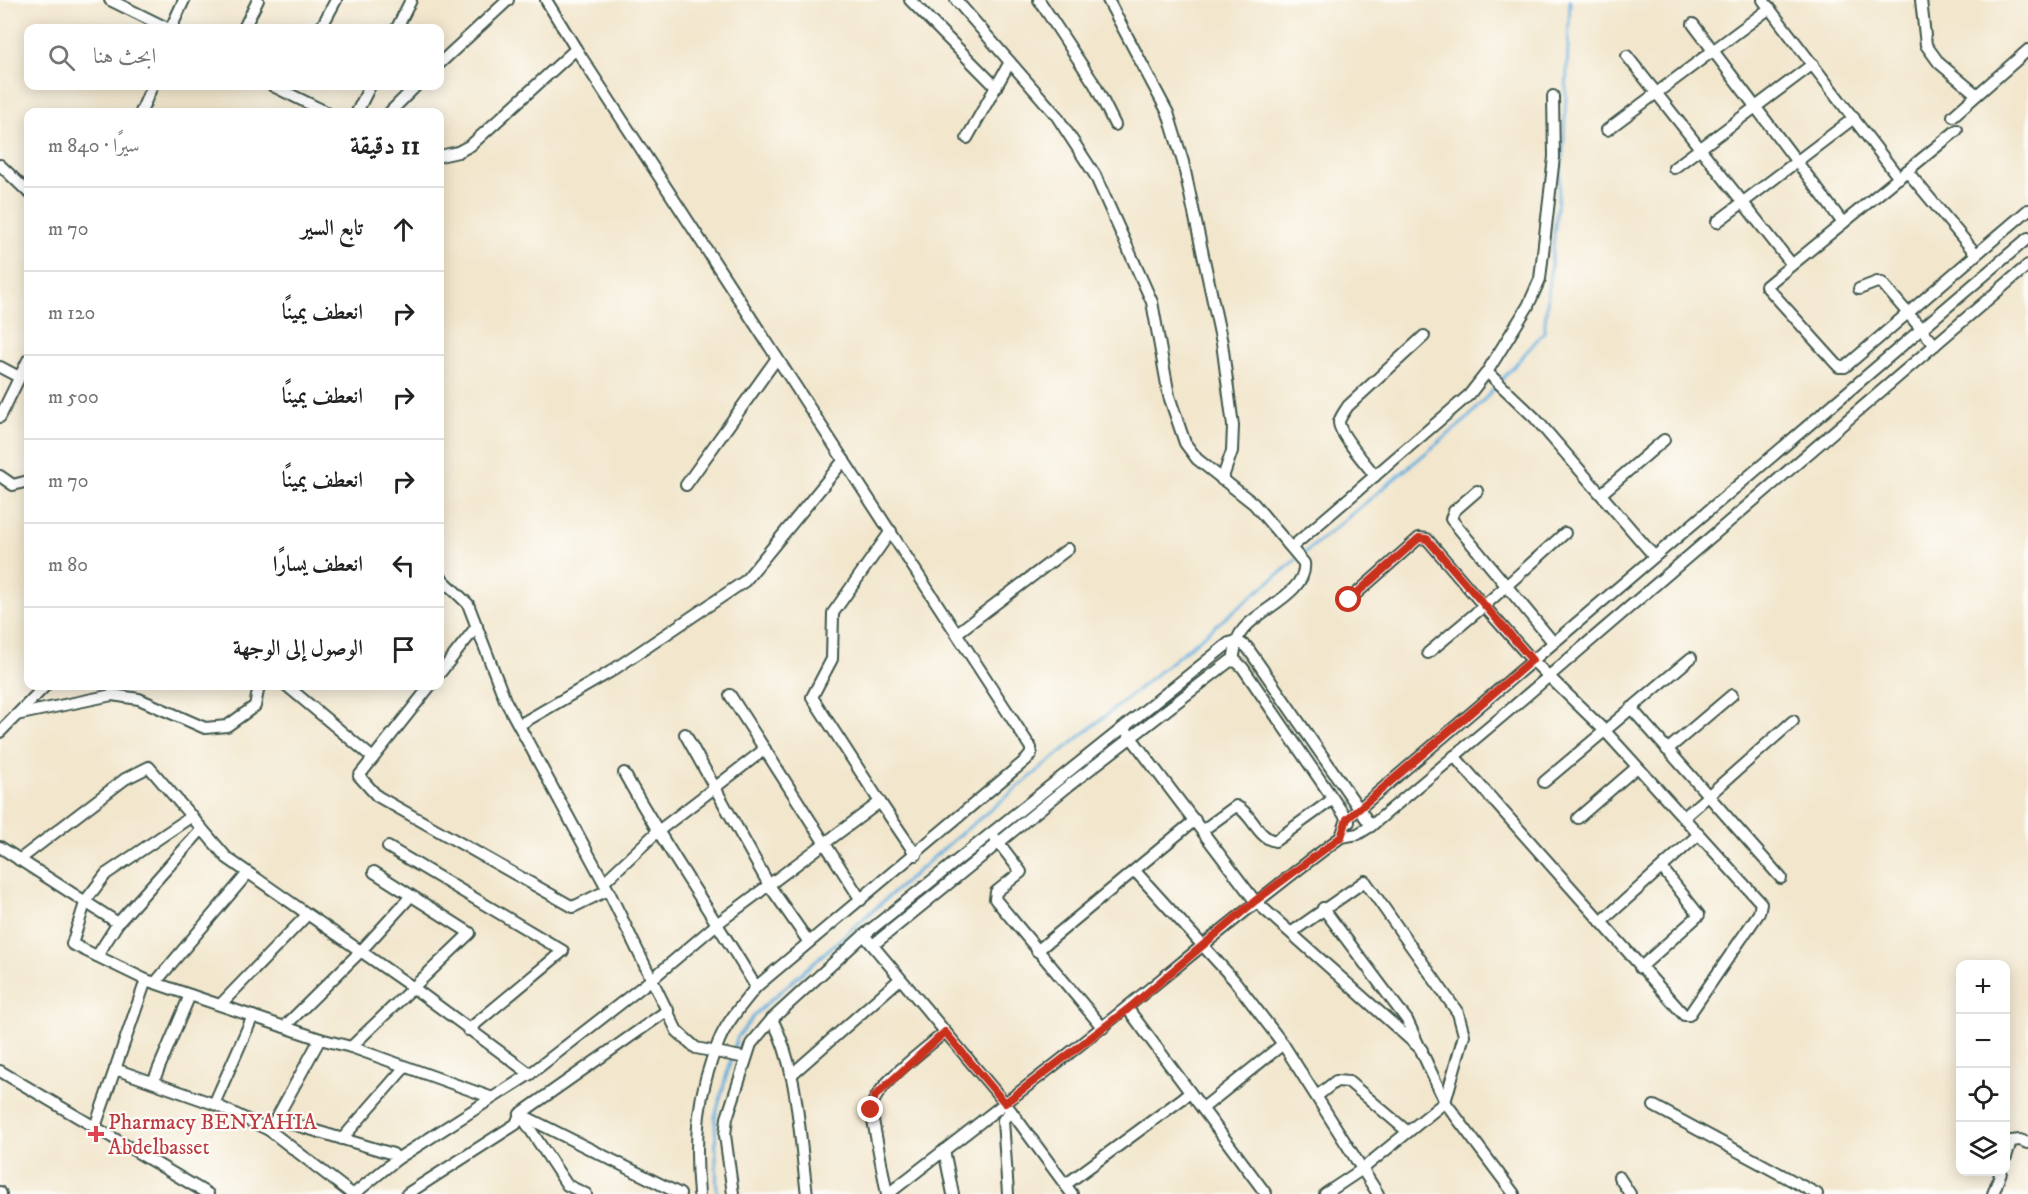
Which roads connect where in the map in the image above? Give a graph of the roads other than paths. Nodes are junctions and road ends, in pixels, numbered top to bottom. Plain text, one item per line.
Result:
1 (110, 0) edge
2 (184, 0) edge
3 (258, 0) edge
4 (336, 0) edge
5 (411, 0) edge
6 (508, 0) edge
7 (910, 0) edge
8 (956, 0) edge
9 (1039, 0) edge
10 (1108, 0) edge
11 (1921, 0) edge
12 (550, 1) edge
13 (1766, 4) edge
14 (161, 24) edge
15 (171, 24) edge
16 (246, 24) edge
17 (323, 24) edge
18 (399, 24) edge
19 (1693, 24) dead end
20 (576, 49) junction
21 (2028, 50) edge
22 (1713, 51) junction
23 (1627, 56) dead end
24 (444, 59) edge
25 (1010, 62) junction
26 (1813, 64) junction
27 (996, 87) junction
28 (150, 90) edge
29 (292, 90) edge
30 (368, 90) edge
31 (412, 90) edge
32 (1657, 93) junction
33 (1976, 94) junction
34 (1553, 96) dead end
35 (1755, 107) junction
36 (143, 108) edge
37 (320, 108) edge
38 (359, 108) edge
39 (394, 108) edge
40 (1953, 116) dead end
41 (1854, 118) junction
42 (1115, 125) dead end
43 (1607, 130) dead end
44 (1957, 130) dead end
45 (967, 138) dead end
46 (1700, 149) junction
47 (444, 155) edge
48 (1796, 162) junction
49 (0, 165) edge
50 (1674, 168) dead end
51 (1903, 174) junction
52 (24, 188) edge
53 (1742, 203) junction
54 (2028, 210) edge
55 (1717, 222) dead end
56 (1843, 223) junction
57 (2028, 238) edge
58 (1976, 254) junction
59 (1790, 262) dead end
60 (2028, 266) edge
61 (1859, 289) dead end
62 (1947, 307) junction
63 (1908, 315) junction
64 (1961, 323) junction
65 (1921, 329) junction
66 (1424, 336) dead end
67 (1935, 345) junction
68 (777, 358) junction
69 (0, 367) edge
70 (24, 368) edge
71 (1491, 376) junction
72 (19, 378) junction
73 (0, 417) edge
74 (1664, 440) dead end
75 (844, 460) junction
76 (0, 476) edge
77 (1375, 476) junction
78 (1222, 480) junction
79 (24, 482) edge
80 (686, 485) dead end
81 (1477, 491) dead end
82 (1601, 494) junction
83 (1726, 495) junction
84 (1740, 512) junction
85 (891, 531) junction
86 (1565, 533) dead end
87 (1068, 549) dead end
88 (1297, 554) junction
89 (1654, 556) junction
90 (444, 581) edge
91 (1506, 586) junction
92 (1349, 600) dead end
93 (1484, 606) junction
94 (477, 626) junction
95 (957, 633) junction
96 (1237, 641) junction
97 (1553, 642) junction
98 (1428, 653) dead end
99 (1691, 658) dead end
100 (1532, 660) junction
101 (1233, 661) junction
102 (444, 668) edge
103 (1549, 676) junction
104 (41, 690) edge
105 (258, 690) edge
106 (292, 690) edge
107 (427, 690) edge
108 (730, 695) dead end
109 (1732, 695) dead end
110 (1631, 708) junction
111 (16, 715) junction
112 (1793, 721) dead end
113 (519, 725) junction
114 (1123, 727) junction
115 (1605, 731) junction
116 (0, 732) edge
117 (684, 734) dead end
118 (1131, 737) junction
119 (765, 749) junction
120 (1667, 750) junction
121 (1454, 756) junction
122 (373, 758) junction
123 (1637, 767) junction
124 (624, 773) dead end
125 (1544, 782) dead end
126 (715, 786) junction
127 (1707, 797) junction
128 (1333, 800) junction
129 (880, 802) junction
130 (1359, 809) junction
131 (192, 816) junction
132 (1578, 818) dead end
133 (1683, 818) junction
134 (1195, 819) junction
135 (1347, 819) junction
136 (1371, 826) junction
137 (202, 829) junction
138 (1203, 830) junction
139 (657, 832) junction
140 (990, 834) junction
141 (1358, 834) junction
142 (1698, 835) junction
143 (1341, 837) junction
144 (824, 842) junction
145 (999, 843) junction
146 (0, 847) edge
147 (388, 847) dead end
148 (916, 855) junction
149 (19, 860) junction
150 (1662, 868) junction
151 (1134, 871) junction
152 (374, 872) dead end
153 (248, 873) junction
154 (1781, 879) dead end
155 (769, 885) junction
156 (606, 886) junction
157 (411, 896) junction
158 (86, 900) junction
159 (861, 900) junction
160 (1255, 901) junction
161 (1323, 908) junction
162 (307, 915) junction
163 (1601, 922) junction
164 (118, 923) junction
165 (718, 923) junction
166 (1292, 932) junction
167 (864, 935) junction
168 (808, 941) junction
169 (873, 945) junction
170 (1203, 945) junction
171 (1037, 951) junction
172 (360, 952) junction
173 (97, 956) junction
174 (1640, 968) junction
175 (652, 979) junction
176 (900, 979) junction
177 (151, 982) junction
178 (756, 987) junction
179 (415, 989) junction
180 (190, 995) junction
181 (220, 1005) junction
182 (1128, 1009) junction
183 (668, 1010) junction
184 (253, 1016) junction
185 (772, 1019) junction
186 (284, 1027) junction
187 (1103, 1028) junction
188 (468, 1030) junction
189 (945, 1032) junction
190 (320, 1039) junction
191 (1283, 1044) junction
192 (351, 1047) junction
193 (1422, 1050) junction
194 (716, 1052) junction
195 (746, 1058) junction
196 (404, 1068) junction
197 (115, 1069) junction
198 (0, 1071) edge
199 (530, 1074) junction
200 (790, 1075) junction
201 (153, 1082) junction
202 (1191, 1093) junction
203 (1317, 1096) junction
204 (490, 1097) junction
205 (1445, 1102) junction
206 (214, 1104) junction
207 (1654, 1106) dead end
208 (1008, 1107) junction
209 (1203, 1108) junction
210 (520, 1114) junction
211 (276, 1119) junction
212 (95, 1127) junction
213 (269, 1130) junction
214 (1408, 1132) junction
215 (342, 1139) junction
216 (2028, 1143) edge
217 (2010, 1144) edge
218 (944, 1150) junction
219 (397, 1159) junction
220 (1361, 1170) junction
221 (2000, 1176) edge
222 (1619, 1177) dead end
223 (1069, 1190) edge
224 (208, 1194) edge
225 (353, 1194) edge
226 (407, 1194) edge
227 (586, 1194) edge
228 (680, 1194) edge
229 (699, 1194) edge
230 (733, 1194) edge
231 (807, 1194) edge
232 (887, 1194) edge
233 (953, 1194) edge
234 (1008, 1194) edge
235 (1266, 1194) edge
236 (1327, 1194) edge
237 (1378, 1194) edge
238 (1514, 1194) edge
239 (1630, 1194) edge
240 (1817, 1194) edge
241 (1993, 1194) edge

1 - 14 street
2 - 15 street
3 - 16 street
4 - 17 street
5 - 18 street
6 - 24 street
7 - 27 street
8 - 25 street
9 - 42 street
10 - 78 street
11 - 33 street
12 - 20 street
13 - 22 street
13 - 26 street
19 - 22 street
20 - 47 street
20 - 68 street
21 - 33 street
22 - 32 street
22 - 35 street
23 - 32 street
25 - 27 street
25 - 78 street
26 - 35 street
26 - 41 street
27 - 45 street
28 - 36 street
29 - 37 street
30 - 38 street
31 - 39 street
32 - 43 street
32 - 46 street
33 - 40 street
34 - 71 street
35 - 46 street
35 - 48 street
41 - 48 street
41 - 51 street
44 - 51 street
46 - 50 street
46 - 53 street
48 - 53 street
48 - 56 street
49 - 52 street
51 - 56 street
51 - 58 street
53 - 55 street
53 - 59 street
54 - 58 street
56 - 63 street
57 - 62 street
58 - 63 street
60 - 64 street
61 - 63 street
62 - 64 street
62 - 65 street
63 - 65 street
64 - 67 street
65 - 67 street
65 - 83 street
66 - 77 street
67 - 84 street
68 - 75 street
68 - 80 street
69 - 72 street
70 - 72 street
71 - 77 street
71 - 82 street
72 - 73 street
74 - 82 street
75 - 85 street
75 - 113 street
76 - 79 street
77 - 88 street
78 - 88 street
81 - 91 street
82 - 89 street
83 - 84 street
83 - 89 street
84 - 103 street
85 - 95 street
85 - 129 street
86 - 91 street
87 - 95 street
88 - 96 street
89 - 97 street
90 - 94 street
91 - 93 street
91 - 97 street
92 - 93 street
93 - 98 street
93 - 100 street
94 - 102 street
94 - 113 street
95 - 148 street
96 - 101 street
96 - 114 street
96 - 130 street
97 - 100 street
99 - 110 street
100 - 103 street
100 - 130 street
101 - 118 street
101 - 128 street
103 - 115 street
103 - 121 street
104 - 111 street
105 - 111 street
106 - 122 street
107 - 122 street
108 - 119 street
109 - 120 street
110 - 115 street
110 - 120 street
111 - 116 street
112 - 127 street
113 - 156 street
114 - 118 street
114 - 140 street
115 - 123 street
115 - 125 street
117 - 126 street
118 - 134 street
118 - 145 street
119 - 126 street
119 - 144 street
120 - 127 street
121 - 136 street
121 - 163 street
122 - 156 street
123 - 132 street
123 - 133 street
124 - 139 street
126 - 139 street
126 - 155 street
127 - 133 street
127 - 154 street
128 - 135 street
128 - 138 street
129 - 144 street
129 - 148 street
130 - 135 street
130 - 136 street
131 - 137 street
131 - 149 street
131 - 158 street
133 - 142 street
134 - 138 street
134 - 151 street
135 - 141 street
135 - 143 street
136 - 141 street
137 - 153 street
137 - 164 street
138 - 160 street
139 - 156 street
139 - 165 street
140 - 145 street
140 - 167 street
141 - 143 street
142 - 150 street
142 - 174 street
143 - 160 street
144 - 155 street
144 - 159 street
145 - 169 street
145 - 171 street
146 - 149 street
147 - 188 street
148 - 159 street
149 - 158 street
150 - 163 street
150 - 174 street
151 - 170 street
151 - 171 street
152 - 157 street
153 - 162 street
153 - 177 street
155 - 165 street
155 - 168 street
156 - 175 street
157 - 172 street
157 - 179 street
158 - 164 street
158 - 173 street
159 - 168 street
160 - 166 street
160 - 170 street
161 - 166 street
161 - 193 street
161 - 205 street
162 - 172 street
162 - 181 street
163 - 174 street
164 - 173 street
165 - 175 street
165 - 178 street
166 - 193 street
167 - 169 street
167 - 185 street
168 - 178 street
169 - 176 street
170 - 182 street
170 - 191 street
171 - 187 street
172 - 179 street
172 - 186 street
173 - 177 street
175 - 183 street
175 - 199 street
176 - 189 street
176 - 200 street
177 - 180 street
177 - 197 street
178 - 194 street
179 - 188 street
179 - 192 street
180 - 181 street
180 - 201 street
181 - 184 street
182 - 187 street
182 - 202 street
183 - 194 street
183 - 210 street
184 - 186 street
184 - 206 street
185 - 195 street
185 - 200 street
186 - 190 street
187 - 208 street
188 - 199 street
189 - 208 street
189 - 232 street
190 - 192 street
190 - 211 street
191 - 203 street
191 - 209 street
192 - 196 street
193 - 205 street
194 - 195 street
194 - 229 street
195 - 230 street
196 - 204 street
196 - 215 street
197 - 201 street
197 - 212 street
198 - 212 street
199 - 204 street
200 - 231 street
201 - 206 street
202 - 209 street
202 - 223 street
203 - 214 street
203 - 220 street
204 - 219 street
205 - 214 street
205 - 238 street
206 - 213 street
207 - 240 street
208 - 218 street
208 - 223 street
208 - 234 street
209 - 235 street
210 - 226 street
210 - 227 street
210 - 228 street
211 - 213 street
211 - 215 street
212 - 224 street
213 - 225 street
214 - 220 street
215 - 219 street
216 - 217 street
218 - 232 street
218 - 233 street
219 - 225 street
220 - 236 street
220 - 237 street
221 - 241 street
222 - 239 street

